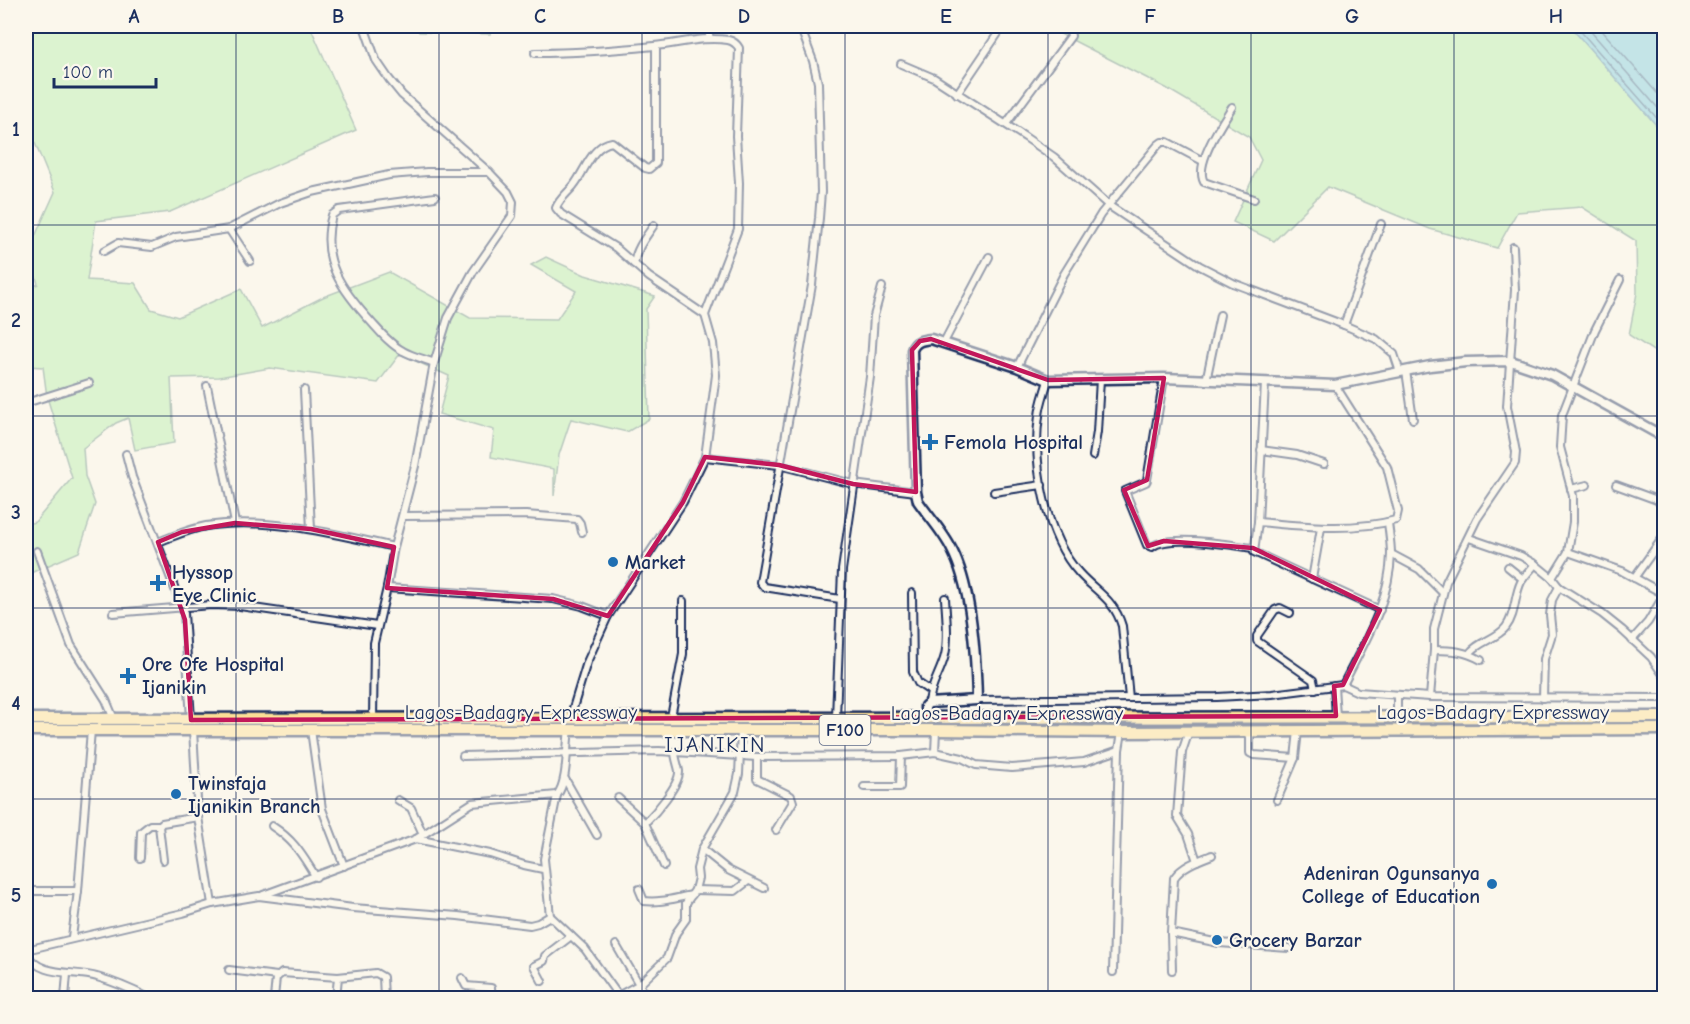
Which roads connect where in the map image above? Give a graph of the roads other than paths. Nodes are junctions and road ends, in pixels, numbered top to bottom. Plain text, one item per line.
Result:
1 (364, 26) edge
2 (707, 26) edge
3 (800, 26) edge
4 (1003, 26) edge
5 (1069, 26) edge
6 (710, 39) junction
7 (656, 46) junction
8 (535, 53) dead end
9 (901, 64) dead end
10 (957, 94) junction
11 (1232, 107) dead end
12 (1006, 124) junction
13 (1203, 161) junction
14 (489, 172) junction
15 (435, 197) dead end
16 (1254, 199) dead end
17 (1108, 204) junction
18 (1381, 224) dead end
19 (654, 225) dead end
20 (229, 229) junction
21 (1513, 247) dead end
22 (104, 251) dead end
23 (989, 257) dead end
24 (250, 261) dead end
25 (634, 264) junction
26 (1620, 280) dead end
27 (882, 287) dead end
28 (705, 315) junction
29 (1220, 315) dead end
30 (1344, 325) junction
31 (943, 344) junction
32 (1511, 361) junction
33 (434, 363) junction
34 (1017, 367) junction
35 (1403, 372) junction
36 (1164, 378) junction
37 (1100, 379) junction
38 (1048, 380) junction
39 (1206, 381) junction
40 (89, 383) dead end
41 (1265, 383) junction
42 (1335, 385) junction
43 (207, 387) dead end
44 (1574, 387) junction
45 (304, 390) dead end
46 (26, 403) edge
47 (1413, 419) dead end
48 (1665, 437) edge
49 (1261, 450) junction
50 (126, 454) dead end
51 (1093, 456) dead end
52 (705, 457) junction
53 (1324, 464) dead end
54 (779, 465) junction
55 (854, 484) junction
56 (1616, 484) dead end
57 (1042, 485) junction
58 (1587, 485) dead end
59 (1571, 489) junction
60 (916, 492) junction
61 (993, 492) dead end
62 (1665, 508) edge
63 (404, 516) junction
64 (1258, 522) junction
65 (1388, 522) junction
66 (235, 523) junction
67 (1321, 528) junction
68 (311, 529) junction
69 (582, 532) dead end
70 (1665, 536) edge
71 (1468, 538) junction
72 (158, 542) junction
73 (394, 547) junction
74 (1253, 548) junction
75 (37, 551) dead end
76 (1568, 552) junction
77 (1391, 554) junction
78 (1535, 564) junction
79 (1508, 567) dead end
80 (1552, 578) junction
81 (1634, 578) junction
82 (1312, 579) junction
83 (1523, 579) junction
84 (1559, 587) junction
85 (387, 588) junction
86 (912, 593) dead end
87 (1443, 593) junction
88 (1665, 595) edge
89 (840, 598) junction
90 (945, 598) dead end
91 (683, 601) dead end
92 (183, 609) junction
93 (1380, 610) junction
94 (113, 613) dead end
95 (1290, 613) dead end
96 (608, 616) junction
97 (377, 626) junction
98 (1632, 640) junction
99 (1434, 650) junction
100 (1469, 654) junction
101 (1481, 660) dead end
102 (1665, 676) edge
103 (1343, 684) junction
104 (1334, 686) junction
105 (1315, 689) junction
106 (930, 691) junction
107 (1397, 695) junction
108 (1430, 697) junction
109 (1129, 698) junction
110 (1544, 698) junction
111 (1665, 698) edge
112 (977, 700) junction
113 (929, 704) junction
114 (1336, 716) junction
115 (1397, 716) junction
116 (671, 717) junction
117 (836, 717) junction
118 (925, 717) junction
119 (1665, 717) edge
120 (570, 718) junction
121 (26, 719) edge
122 (115, 719) junction
123 (373, 719) junction
124 (192, 725) junction
125 (1665, 729) edge
126 (26, 730) edge
127 (91, 730) junction
128 (311, 730) junction
129 (569, 730) junction
130 (936, 730) junction
131 (1189, 730) junction
132 (1250, 730) junction
133 (741, 731) junction
134 (1298, 731) junction
135 (1122, 732) junction
136 (1119, 750) junction
137 (675, 752) junction
138 (935, 752) junction
139 (566, 753) junction
140 (739, 755) junction
141 (463, 756) dead end
142 (901, 756) junction
143 (757, 757) junction
144 (1295, 758) junction
145 (565, 779) junction
146 (864, 787) dead end
147 (557, 795) junction
148 (618, 798) dead end
149 (398, 800) dead end
150 (1277, 800) dead end
151 (198, 817) junction
152 (645, 823) junction
153 (160, 825) junction
154 (272, 826) dead end
155 (776, 830) dead end
156 (423, 834) junction
157 (597, 835) dead end
158 (416, 839) junction
159 (702, 849) junction
160 (1212, 855) dead end
161 (140, 858) dead end
162 (163, 860) dead end
163 (1197, 861) junction
164 (344, 866) junction
165 (664, 866) dead end
166 (543, 869) junction
167 (316, 877) junction
168 (748, 881) junction
169 (764, 888) dead end
170 (639, 889) dead end
171 (26, 891) edge
172 (78, 891) junction
173 (693, 893) junction
174 (259, 896) junction
175 (212, 904) junction
176 (550, 916) junction
177 (1171, 933) junction
178 (571, 936) junction
179 (72, 938) junction
180 (616, 945) dead end
181 (1289, 948) dead end
182 (26, 951) edge
183 (229, 970) dead end
184 (1172, 970) dead end
185 (1113, 972) dead end
186 (67, 974) junction
187 (276, 976) junction
188 (338, 977) junction
189 (462, 978) dead end
190 (542, 981) dead end
191 (640, 984) junction
192 (619, 997) edge
193 (65, 999) edge
194 (149, 999) edge
195 (274, 999) edge
196 (336, 999) edge
197 (384, 999) edge
198 (492, 999) edge
199 (647, 999) edge

1 - 14 street
2 - 6 street
3 - 54 street
4 - 10 street
5 - 12 street
6 - 7 street
6 - 28 street
7 - 8 street
7 - 25 street
9 - 10 street
10 - 12 street
11 - 13 street
12 - 17 street
13 - 16 street
13 - 17 street
14 - 20 street
14 - 33 street
15 - 33 street
17 - 30 street
17 - 34 street
18 - 30 street
19 - 25 street
20 - 22 street
20 - 24 street
21 - 32 street
23 - 31 street
25 - 28 street
26 - 44 street
27 - 55 street
28 - 52 street
29 - 39 street
30 - 35 street
31 - 34 street
31 - 60 street
32 - 35 street
32 - 44 street
32 - 71 street
33 - 63 street
34 - 38 street
35 - 42 street
35 - 47 street
36 - 37 street
36 - 39 street
36 - 74 street
37 - 38 street
37 - 51 street
38 - 57 street
39 - 41 street
40 - 46 street
41 - 42 street
41 - 49 street
42 - 65 street
43 - 66 street
44 - 48 street
44 - 59 street
45 - 68 street
49 - 53 street
49 - 64 street
50 - 72 street
52 - 54 street
52 - 96 street
54 - 55 street
54 - 89 street
55 - 60 street
55 - 89 street
56 - 62 street
57 - 61 street
57 - 109 street
58 - 59 street
59 - 76 street
60 - 112 street
63 - 69 street
63 - 73 street
64 - 67 street
64 - 74 street
65 - 67 street
65 - 77 street
66 - 68 street
66 - 72 street
67 - 82 street
68 - 73 street
70 - 81 street
71 - 78 street
71 - 87 street
72 - 92 street
73 - 85 street
74 - 82 street
75 - 122 street
76 - 80 street
76 - 81 street
77 - 87 street
77 - 93 street
78 - 80 street
78 - 83 street
79 - 83 street
80 - 84 street
81 - 88 street
82 - 93 street
83 - 100 street
84 - 98 street
84 - 110 street
85 - 96 street
85 - 97 street
86 - 106 street
87 - 99 street
88 - 98 street
89 - 117 street
90 - 106 street
91 - 116 street
92 - 94 street
92 - 97 street
92 - 124 street
93 - 103 street
95 - 105 street
96 - 120 street
97 - 123 street
98 - 102 street
99 - 100 street
99 - 108 street
100 - 101 street
103 - 104 street
103 - 107 street
104 - 105 street
104 - 114 street
105 - 109 street
106 - 113 street
107 - 108 street
107 - 115 street
108 - 110 street
109 - 112 street
110 - 111 street
112 - 113 street
113 - 118 street
114 - 115 highway, Lagos-Badagry Expressway / F100
114 - 118 highway, Lagos-Badagry Expressway / F100
115 - 119 highway, Lagos-Badagry Expressway / F100
116 - 117 highway, Lagos-Badagry Expressway / F100
116 - 120 highway, Lagos-Badagry Expressway / F100
117 - 118 highway, Lagos-Badagry Expressway / F100
120 - 123 highway, Lagos-Badagry Expressway / F100
121 - 122 highway, Lagos-Badagry Expressway / F100
122 - 124 highway, Lagos-Badagry Expressway / F100
123 - 124 highway, Lagos-Badagry Expressway / F100
124 - 127 highway, Lagos-Badagry Expressway / F100
124 - 128 highway, Lagos-Badagry Expressway / F100
124 - 151 street
125 - 134 highway, Lagos-Badagry Expressway / F100
126 - 127 highway, Lagos-Badagry Expressway / F100
127 - 172 street
128 - 129 highway, Lagos-Badagry Expressway / F100
128 - 164 street
129 - 133 highway, Lagos-Badagry Expressway / F100
129 - 139 street
130 - 133 highway, Lagos-Badagry Expressway / F100
130 - 135 highway, Lagos-Badagry Expressway / F100
130 - 138 street
131 - 132 highway, Lagos-Badagry Expressway / F100
131 - 135 highway, Lagos-Badagry Expressway / F100
131 - 163 street
132 - 134 highway, Lagos-Badagry Expressway / F100
132 - 144 street
133 - 140 street
134 - 144 street
135 - 136 street
136 - 138 street
136 - 185 street
137 - 139 street
137 - 140 street
137 - 152 street
138 - 142 street
139 - 141 street
139 - 145 street
140 - 143 street
140 - 159 street
142 - 143 street
142 - 146 street
143 - 155 street
144 - 150 street
145 - 147 street
145 - 157 street
147 - 156 street
147 - 166 street
148 - 152 street
149 - 156 street
151 - 153 street
151 - 175 street
152 - 165 street
153 - 161 street
153 - 162 street
154 - 167 street
156 - 158 street
158 - 164 street
158 - 166 street
159 - 168 street
159 - 173 street
160 - 163 street
163 - 177 street
164 - 167 street
166 - 176 street
167 - 174 street
168 - 169 street
168 - 173 street
170 - 173 street
171 - 172 street
172 - 179 street
173 - 191 street
174 - 175 street
174 - 176 street
175 - 179 street
176 - 178 street
177 - 181 street
177 - 184 street
178 - 190 street
178 - 192 street
179 - 182 street
180 - 191 street
182 - 186 street
183 - 187 street
186 - 193 street
186 - 194 street
187 - 188 street
187 - 195 street
188 - 196 street
188 - 197 street
189 - 198 street
191 - 192 street
191 - 199 street

